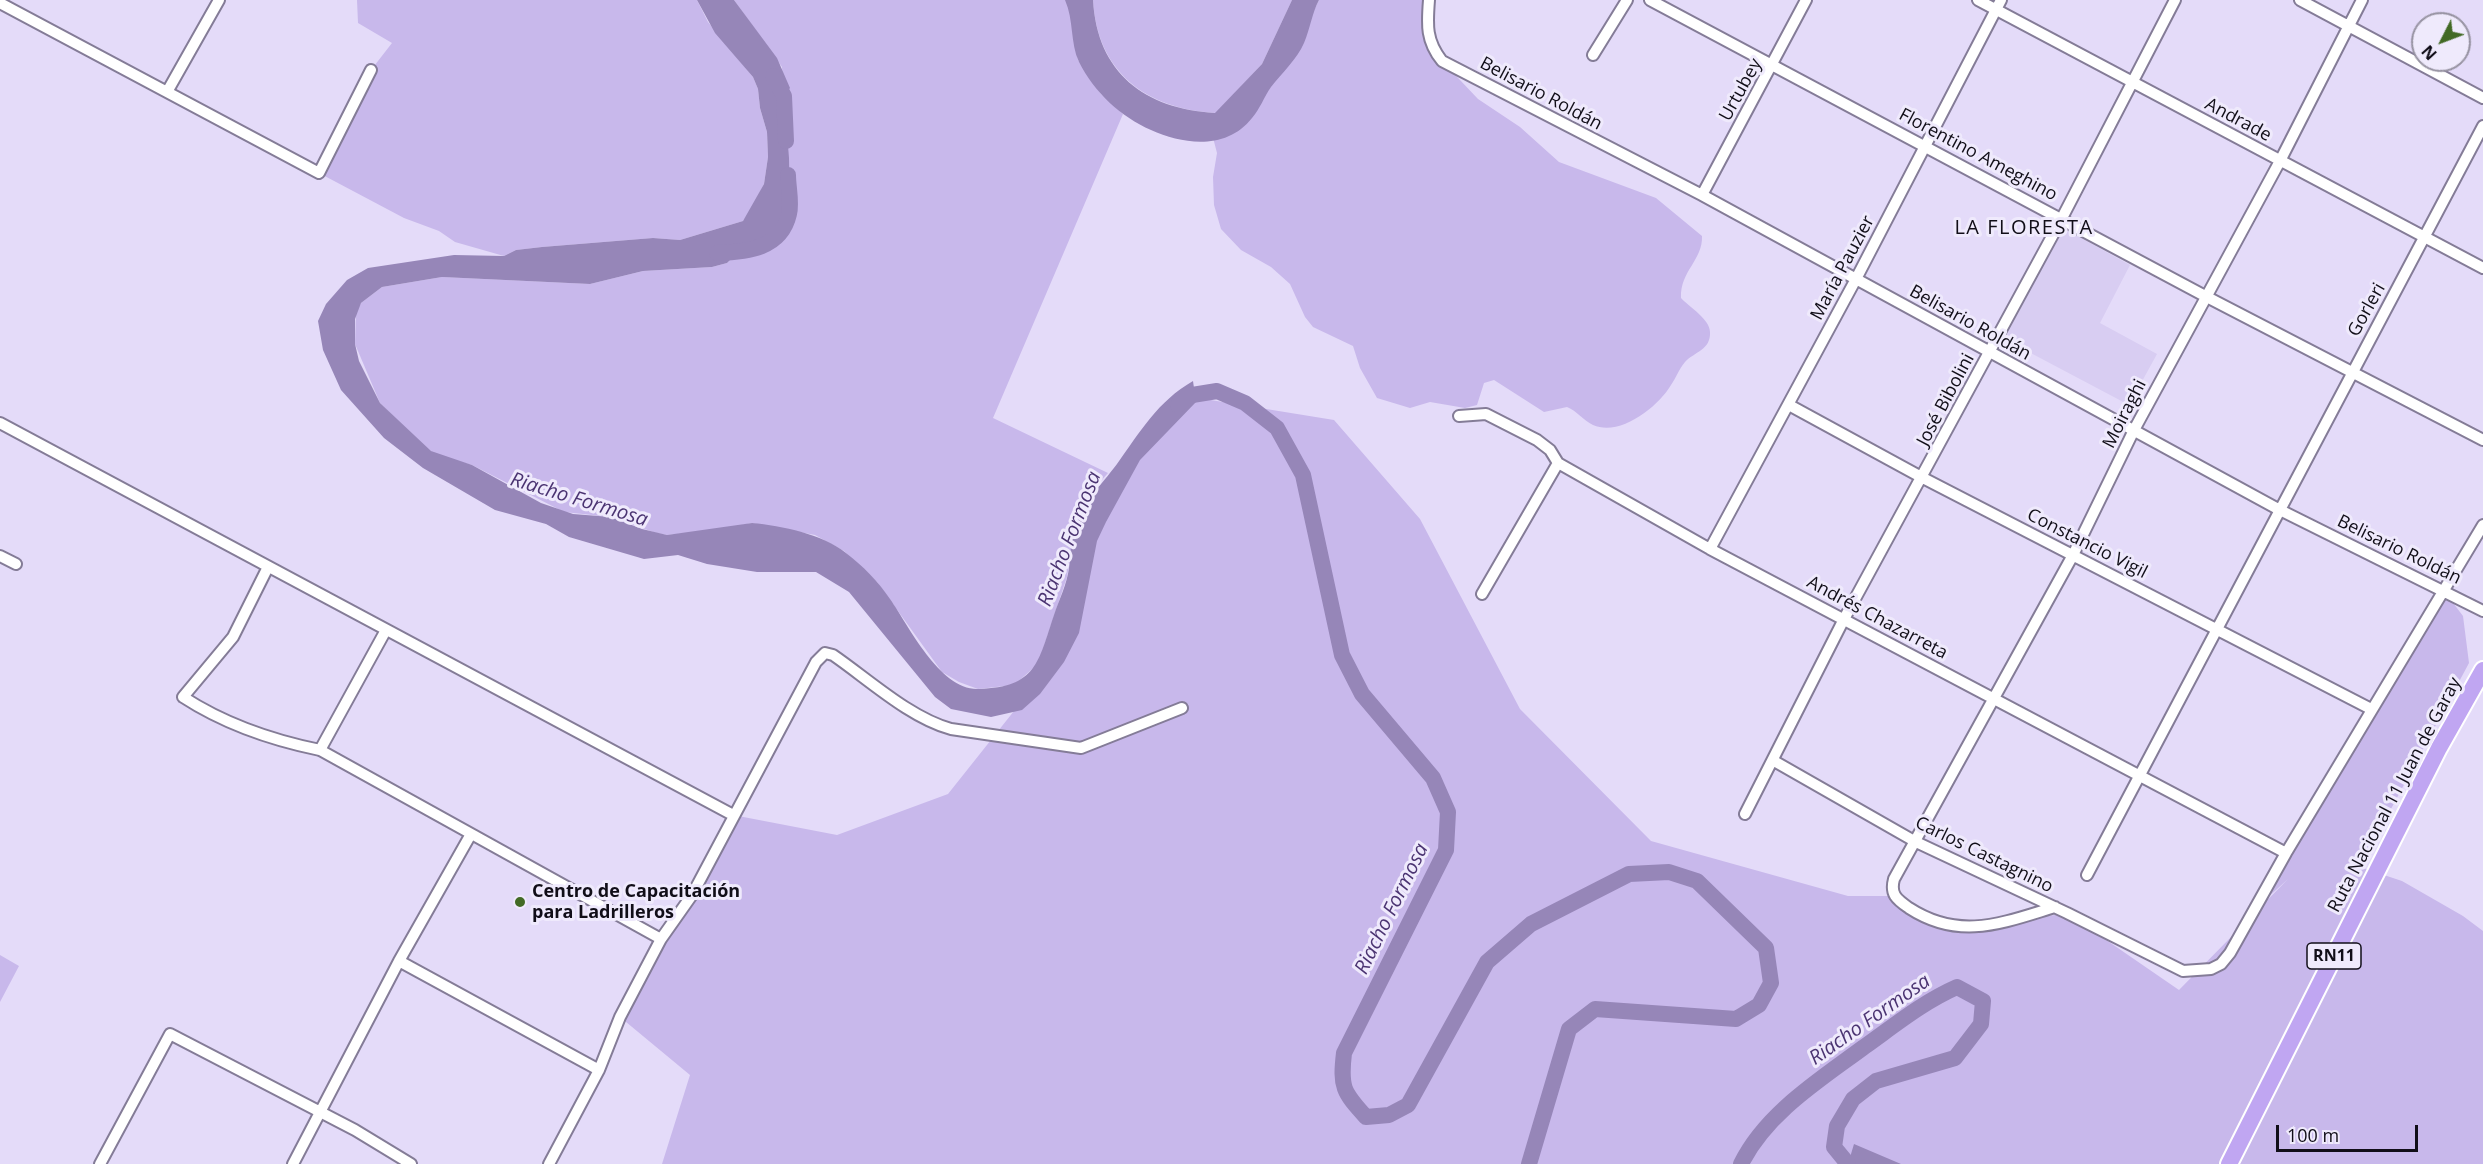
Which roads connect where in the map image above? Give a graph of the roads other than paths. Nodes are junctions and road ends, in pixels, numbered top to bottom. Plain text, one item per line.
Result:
1 (219, 0) edge
2 (1429, 0) edge
3 (1627, 0) edge
4 (1650, 0) edge
5 (1806, 0) edge
6 (1978, 0) edge
7 (2175, 0) edge
8 (2300, 0) edge
9 (2362, 0) edge
10 (0, 3) edge
11 (16, 5) edge
12 (1999, 5) edge
13 (2348, 26) junction
14 (1593, 55) dead end
15 (1773, 66) junction
16 (371, 70) dead end
17 (2133, 83) junction
18 (167, 92) junction
19 (2483, 98) edge
20 (2483, 126) edge
21 (1926, 147) junction
22 (2280, 161) junction
23 (1702, 195) junction
24 (2062, 218) junction
25 (2426, 238) junction
26 (2483, 268) edge
27 (1856, 279) junction
28 (2205, 296) junction
29 (1990, 353) junction
30 (2350, 372) junction
31 (1789, 405) junction
32 (1459, 416) dead end
33 (0, 423) edge
34 (2134, 430) junction
35 (2483, 440) edge
36 (1558, 464) junction
37 (1923, 478) junction
38 (2278, 509) junction
39 (2483, 525) edge
40 (1710, 549) junction
41 (2073, 555) junction
42 (0, 556) edge
43 (16, 564) dead end
44 (268, 567) junction
45 (2444, 591) junction
46 (1482, 594) dead end
47 (2483, 611) edge
48 (1844, 619) junction
49 (2217, 629) junction
50 (386, 630) junction
51 (2483, 670) edge
52 (2483, 676) edge
53 (2470, 693) junction
54 (1995, 700) junction
55 (1182, 708) dead end
56 (2371, 709) junction
57 (320, 750) junction
58 (1774, 761) junction
59 (2139, 774) junction
60 (1745, 814) dead end
61 (733, 815) junction
62 (471, 834) junction
63 (1916, 842) junction
64 (2286, 853) junction
65 (2087, 875) dead end
66 (2055, 908) junction
67 (661, 939) junction
68 (399, 962) junction
69 (599, 1070) junction
70 (320, 1112) junction
71 (100, 1164) edge
72 (293, 1164) edge
73 (411, 1164) edge
74 (549, 1164) edge
75 (2229, 1164) edge

1 - 18 street
2 - 23 street, Belisario Roldán
3 - 14 street
4 - 15 street, Florentino Ameghino
5 - 15 street, Urtubey
6 - 12 street, Andrade
7 - 17 street, José Bibolini
8 - 13 street
9 - 13 street, Moiraghi
10 - 11 street
11 - 18 street
12 - 17 street, Andrade
12 - 21 street, María Pauzier
13 - 19 street
13 - 22 street, Moiraghi
15 - 21 street, Florentino Ameghino
15 - 23 street, Urtubey
16 - 18 street
17 - 22 street, Andrade
17 - 24 street, José Bibolini
20 - 25 street, Gorleri
21 - 24 street, Florentino Ameghino
21 - 27 street, María Pauzier
22 - 25 street, Andrade
22 - 28 street, Moiraghi
23 - 27 street, Belisario Roldán
24 - 28 street, Florentino Ameghino
24 - 29 street, José Bibolini
25 - 26 street, Andrade
25 - 30 street, Gorleri
27 - 29 street, Belisario Roldán
27 - 31 street, María Pauzier
28 - 30 street, Florentino Ameghino
28 - 34 street, Moiraghi
29 - 34 street, Belisario Roldán
29 - 37 street, José Bibolini
30 - 35 street, Florentino Ameghino
30 - 38 street, Gorleri
31 - 37 street, Constancio Vigil
31 - 40 street, María Pauzier
32 - 36 street, Andrés Chazarreta
33 - 44 street
34 - 38 street, Belisario Roldán
34 - 41 street, Moiraghi
36 - 40 street, Andrés Chazarreta
36 - 46 street
37 - 41 street, Constancio Vigil
37 - 48 street, José Bibolini
38 - 45 street, Belisario Roldán
38 - 49 street, Gorleri
39 - 45 street
40 - 48 street, Andrés Chazarreta
41 - 49 street, Constancio Vigil
41 - 54 street, Moiraghi
42 - 43 street
44 - 50 street
44 - 57 street
45 - 47 street, Belisario Roldán
45 - 56 street
48 - 54 street, Andrés Chazarreta
48 - 58 street, José Bibolini
49 - 56 street, Constancio Vigil
49 - 59 street, Gorleri
50 - 57 street
50 - 61 street
51 - 53 highway, Ruta Nacional 11 Juan de Garay / RN11
52 - 53 highway
53 - 75 highway, Ruta Nacional 11 Juan de Garay / RN11
54 - 59 street, Andrés Chazarreta
54 - 63 street, Moiraghi
55 - 61 street
56 - 64 street
57 - 62 street
58 - 60 street, José Bibolini
58 - 63 street, Carlos Castagnino
59 - 64 street, Andrés Chazarreta
59 - 65 street, Gorleri
61 - 67 street
62 - 67 street
62 - 68 street
63 - 66 street, Carlos Castagnino
63 - 66 street, Moiraghi
64 - 66 street, Carlos Castagnino
67 - 69 street
68 - 69 street
68 - 70 street
69 - 74 street
70 - 71 street
70 - 72 street
70 - 73 street

